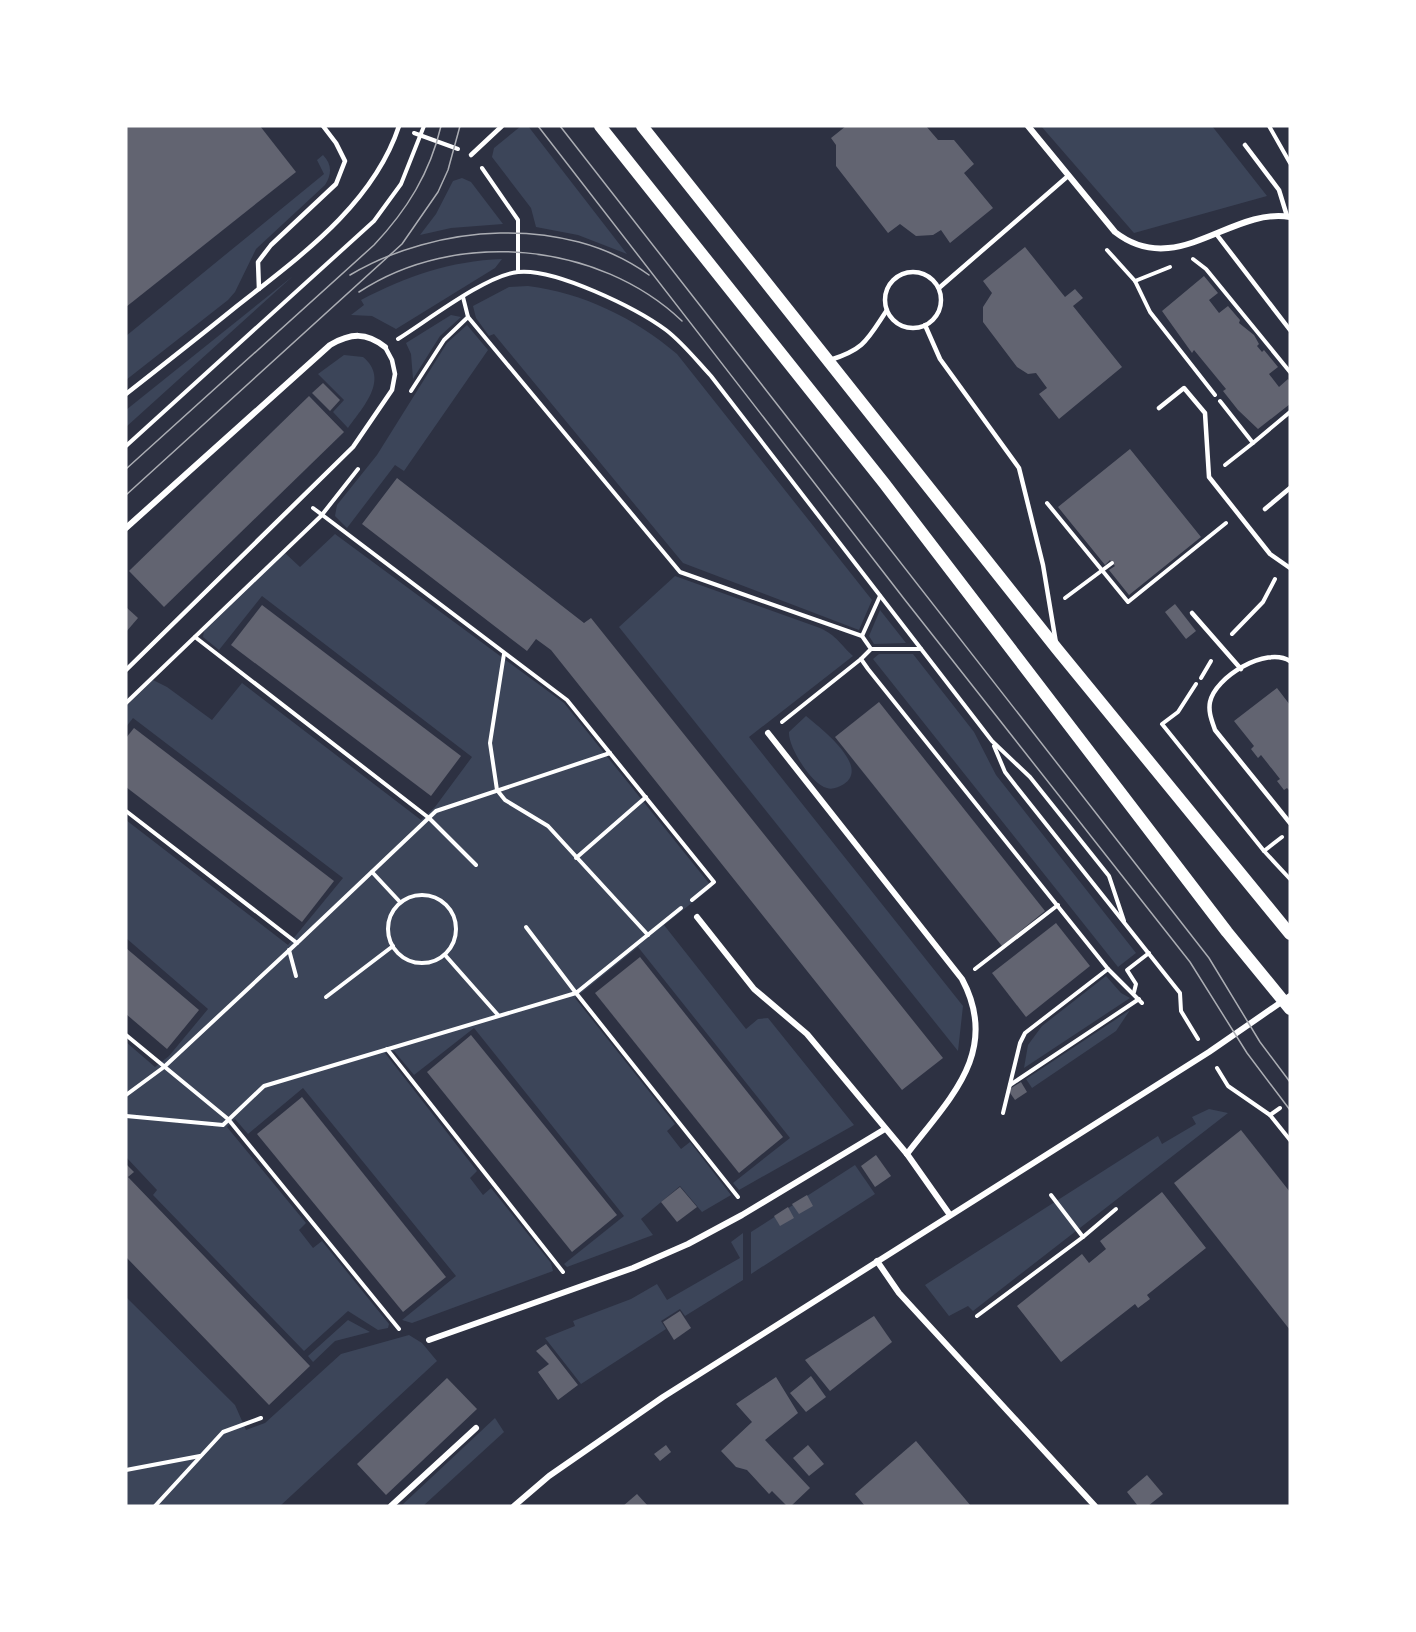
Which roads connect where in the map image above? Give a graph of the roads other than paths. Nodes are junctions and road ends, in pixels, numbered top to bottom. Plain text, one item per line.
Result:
1 (322, 126) edge
2 (399, 126) edge
3 (502, 126) edge
4 (600, 126) edge
5 (642, 126) edge
6 (1028, 126) edge
7 (1245, 146) dead end
8 (471, 155) road end
9 (1068, 176) junction
10 (1288, 216) edge
11 (1217, 235) junction
12 (939, 288) junction
13 (259, 289) junction
14 (887, 310) junction
15 (925, 325) junction
16 (1290, 330) edge
17 (385, 347) joint
18 (828, 360) junction
19 (126, 394) edge
20 (1159, 408) dead end
21 (1290, 488) edge
22 (1265, 509) dead end
23 (126, 528) edge
24 (1288, 567) edge
25 (1192, 613) dead end
26 (1057, 649) junction
27 (1290, 661) edge
28 (1241, 669) junction
29 (126, 670) edge
30 (768, 733) road end
31 (1290, 824) edge
32 (696, 917) dead end
33 (1290, 934) edge
34 (1288, 1002) edge
35 (885, 1129) junction
36 (907, 1154) junction
37 (950, 1215) junction
38 (877, 1261) junction
39 (429, 1340) dead end
40 (476, 1428) dead end
41 (392, 1506) edge
42 (514, 1506) edge
43 (1095, 1506) edge

1 - 13 lane
2 - 13 lane
3 - 8 lane
4 - 34 main road
5 - 18 main road
6 - 9 street
7 - 10 lane
9 - 11 street
9 - 12 lane
10 - 11 street
11 - 16 lane
12 - 14 lane
12 - 15 lane
13 - 19 lane
14 - 15 lane
14 - 18 lane
15 - 26 lane
17 - 23 street
17 - 29 lane
18 - 26 main road
20 - 24 lane
21 - 22 lane
25 - 28 lane
26 - 33 main road
27 - 28 lane
28 - 31 lane
30 - 36 street
32 - 35 street
34 - 37 street
35 - 36 street
35 - 39 street
36 - 37 street
37 - 38 street
38 - 42 street
38 - 43 street
40 - 41 street

